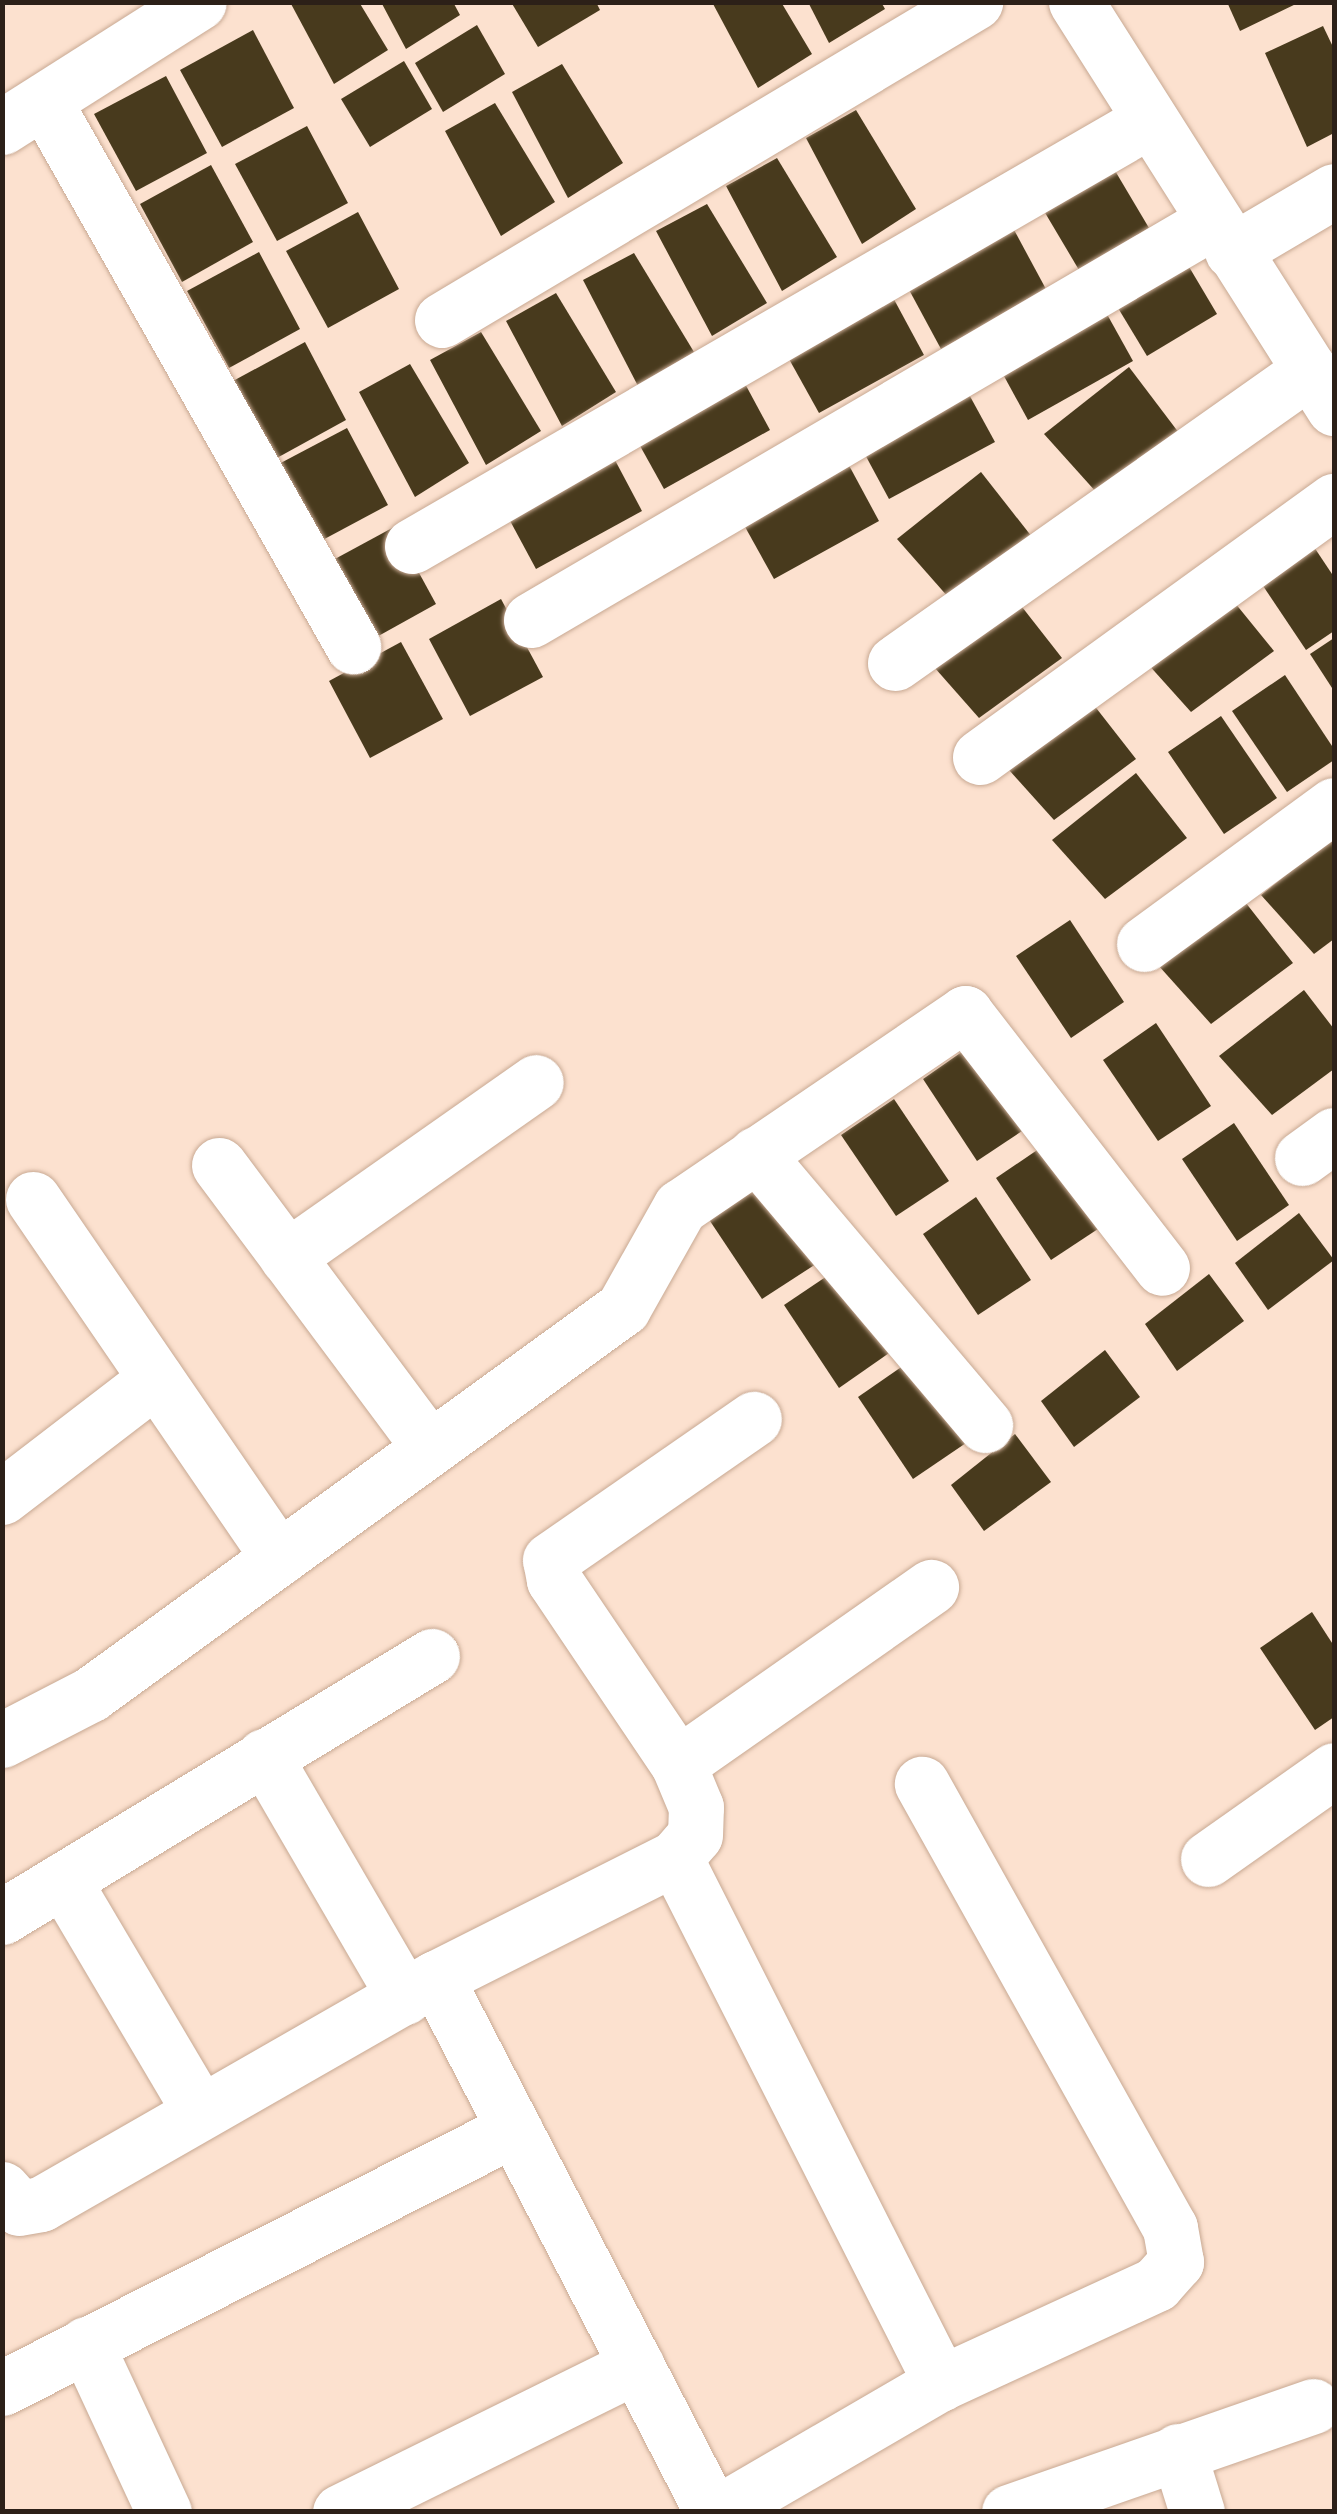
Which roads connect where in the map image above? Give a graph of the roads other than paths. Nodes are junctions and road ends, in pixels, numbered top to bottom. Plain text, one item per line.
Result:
1 (199, 2) edge
2 (974, 2) edge
3 (1076, 2) edge
4 (23, 114) edge
5 (1148, 121) junction
6 (1334, 192) edge
7 (1222, 237) junction
8 (442, 320) dead end
9 (1322, 389) edge
10 (1334, 500) edge
11 (412, 546) dead end
12 (531, 620) dead end
13 (353, 646) dead end
14 (895, 663) dead end
15 (980, 757) dead end
16 (1334, 804) edge
17 (1144, 944) dead end
18 (536, 1082) dead end
19 (756, 1154) junction
20 (218, 1164) dead end
21 (33, 1199) dead end
22 (287, 1256) junction
23 (1162, 1268) dead end
24 (156, 1379) junction
25 (754, 1419) dead end
26 (985, 1425) dead end
27 (430, 1448) junction
28 (2, 1497) edge
29 (280, 1558) junction
30 (931, 1587) dead end
31 (432, 1656) dead end
32 (2, 1740) edge
33 (264, 1756) junction
34 (678, 1764) junction
35 (1334, 1770) edge
36 (922, 1784) dead end
37 (676, 1858) junction
38 (1208, 1859) dead end
39 (63, 1880) junction
40 (2, 1917) edge
41 (420, 1988) junction
42 (200, 2112) junction
43 (514, 2129) junction
44 (2, 2189) edge
45 (86, 2344) junction
46 (637, 2365) junction
47 (941, 2383) junction
48 (2, 2388) edge
49 (1313, 2406) dead end
50 (1178, 2451) junction
51 (164, 2512) edge
52 (340, 2512) edge
53 (716, 2512) edge
54 (1008, 2512) edge
55 (1197, 2512) edge

1 - 4 street
2 - 8 street
3 - 5 street
4 - 13 street
5 - 7 street
5 - 11 street
6 - 7 street
7 - 9 street
7 - 12 street
9 - 14 street
10 - 15 street
16 - 17 street
18 - 22 street
19 - 23 street
19 - 26 street
19 - 27 street
20 - 22 street
21 - 24 street
22 - 27 street
24 - 28 street
24 - 29 street
25 - 34 street
27 - 29 street
29 - 32 street
30 - 34 street
31 - 33 street
33 - 39 street
33 - 41 street
34 - 37 street
35 - 38 street
36 - 47 street
37 - 41 street
37 - 47 street
39 - 40 street
39 - 42 street
41 - 42 street
41 - 43 street
42 - 44 street
43 - 45 street
43 - 46 street
45 - 48 street
45 - 51 street
46 - 52 street
46 - 53 street
47 - 53 street
49 - 50 street
50 - 54 street
50 - 55 street

